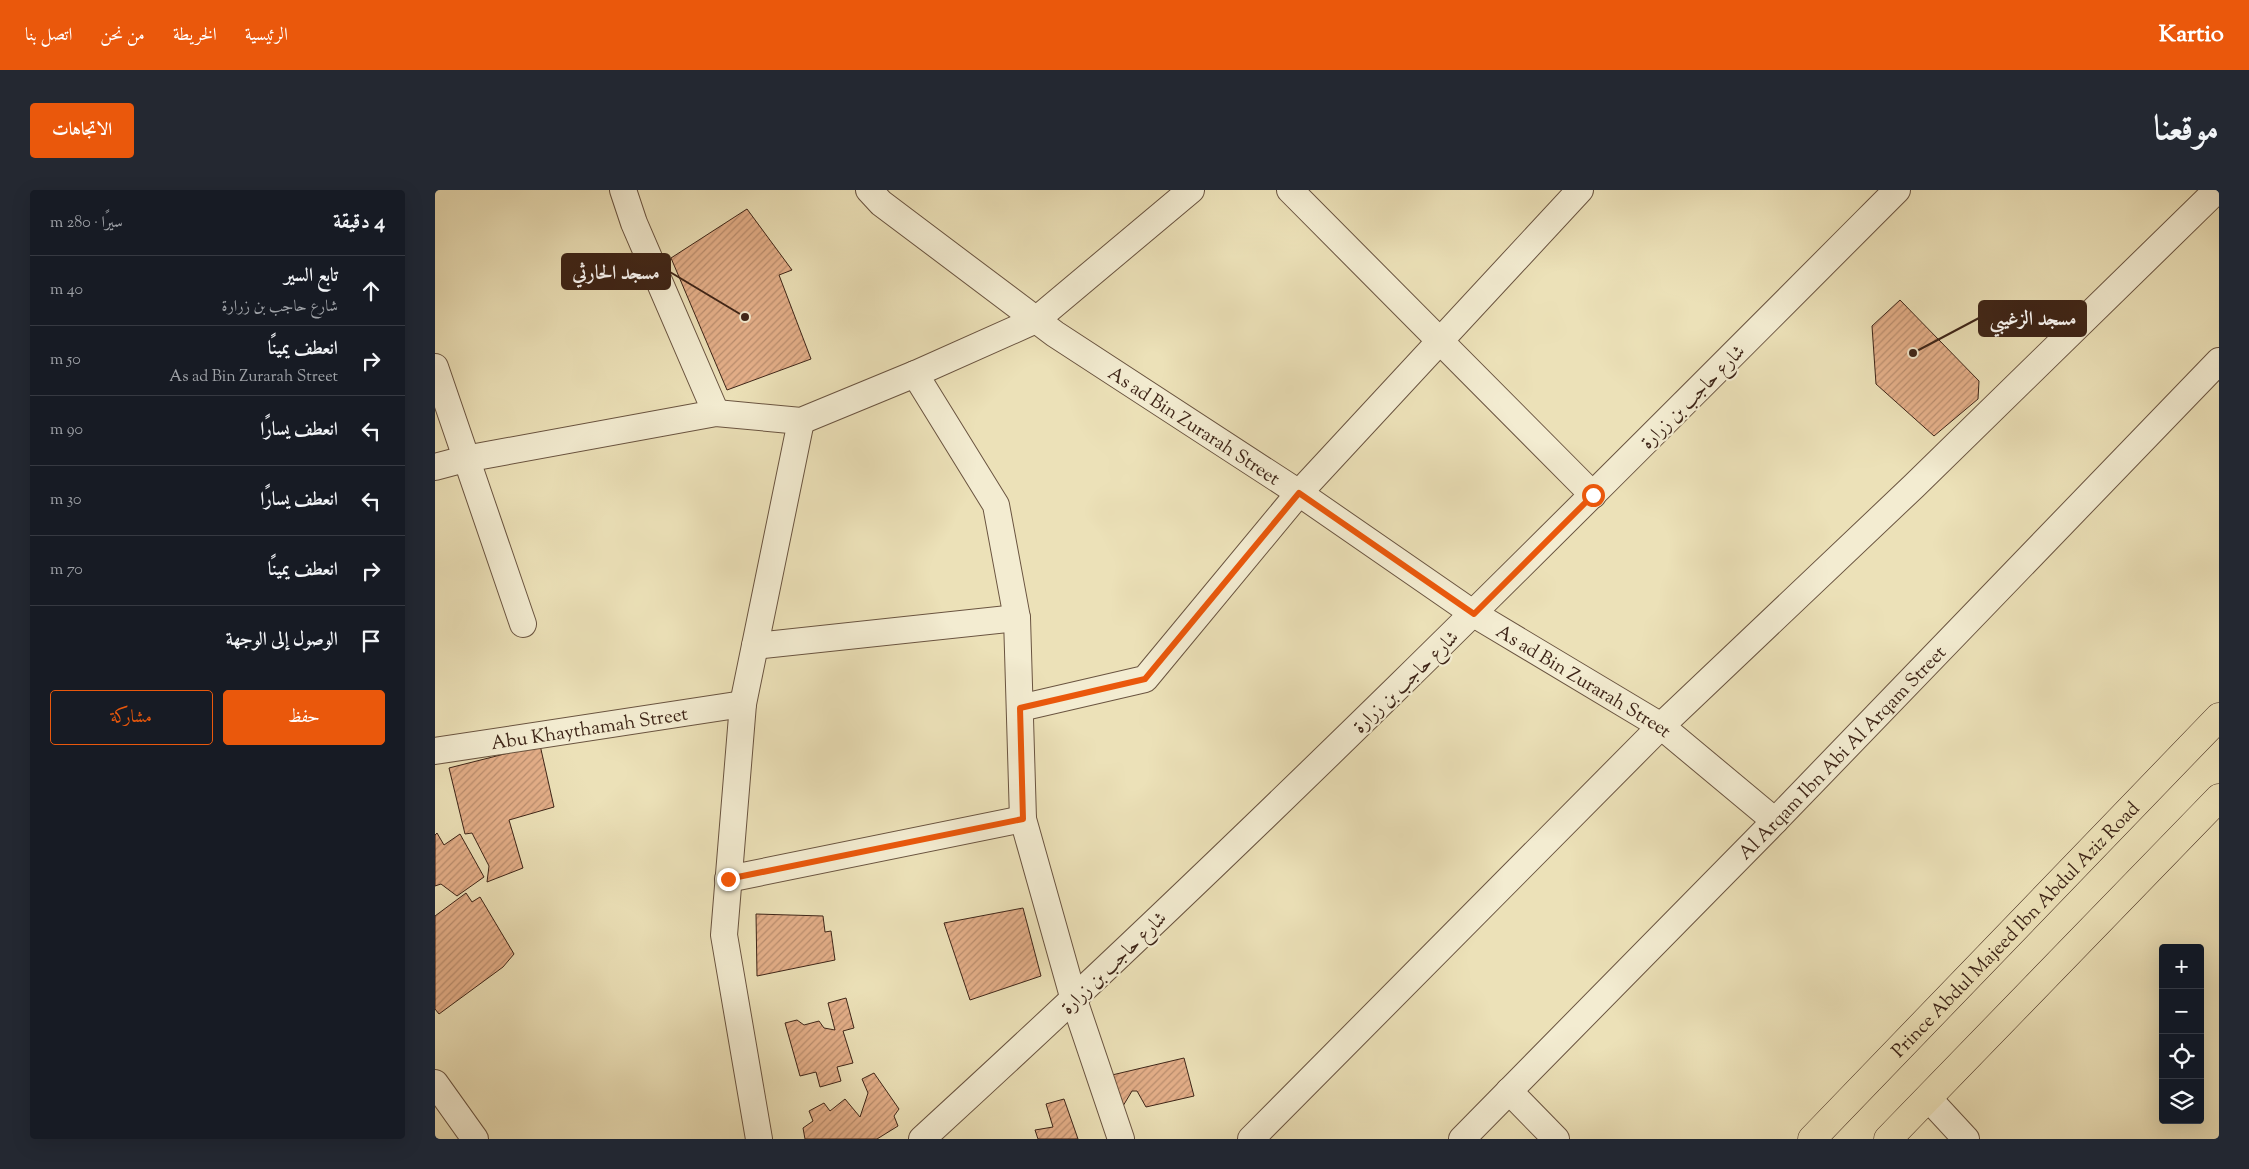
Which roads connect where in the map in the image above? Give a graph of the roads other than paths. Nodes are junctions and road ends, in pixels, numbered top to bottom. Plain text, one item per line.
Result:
1 (623, 190) edge
2 (869, 190) edge
3 (1191, 190) edge
4 (1290, 190) edge
5 (1580, 190) edge
6 (1897, 190) edge
7 (2217, 190) edge
8 (1036, 320) junction
9 (1441, 340) junction
10 (2219, 361) edge
11 (435, 367) edge
12 (915, 374) junction
13 (716, 413) junction
14 (801, 421) junction
15 (465, 459) junction
16 (435, 468) edge
17 (1299, 493) junction
18 (1593, 495) junction
19 (1474, 614) junction
20 (1017, 618) junction
21 (523, 624) dead end
22 (755, 646) junction
23 (743, 704) junction
24 (1020, 708) junction
25 (2219, 717) edge
26 (1661, 726) junction
27 (435, 751) edge
28 (2219, 798) edge
29 (1023, 819) junction
30 (1775, 822) junction
31 (728, 879) junction
32 (1074, 1000) junction
33 (435, 1083) edge
34 (1509, 1091) junction
35 (1928, 1098) junction
36 (475, 1139) edge
37 (759, 1139) edge
38 (922, 1139) edge
39 (1121, 1139) edge
40 (1251, 1139) edge
41 (1461, 1139) edge
42 (1556, 1139) edge
43 (1812, 1139) edge
44 (1888, 1139) edge
45 (1967, 1139) edge

1 - 13 street
2 - 8 street, As ad Bin Zurarah Street
3 - 8 street
4 - 9 street
5 - 9 street
6 - 18 street, شارع حاجب بن زرارة
7 - 26 street
8 - 12 street
8 - 17 street, As ad Bin Zurarah Street
9 - 17 street
9 - 18 street
10 - 30 street, Al Arqam Ibn Abi Al Arqam Street
11 - 15 street
12 - 14 street
12 - 20 street
13 - 14 street
13 - 15 street
14 - 22 street
15 - 16 street
15 - 21 street
17 - 19 street, As ad Bin Zurarah Street
17 - 24 street
18 - 19 street, شارع حاجب بن زرارة
19 - 26 street, As ad Bin Zurarah Street
19 - 32 street, شارع حاجب بن زرارة
20 - 22 street
20 - 24 street
22 - 23 street
23 - 27 street, Abu Khaythamah Street
23 - 31 street
24 - 29 street
25 - 43 main road, Prince Abdul Majeed Ibn Abdul Aziz Road
26 - 30 street, As ad Bin Zurarah Street
26 - 40 street
28 - 35 main road
29 - 31 street
29 - 32 street
30 - 34 street, Al Arqam Ibn Abi Al Arqam Street
31 - 37 street
32 - 38 street, شارع حاجب بن زرارة
32 - 39 street
33 - 36 street
34 - 41 street, Al Arqam Ibn Abi Al Arqam Street
34 - 42 street
35 - 44 main road
35 - 45 street

